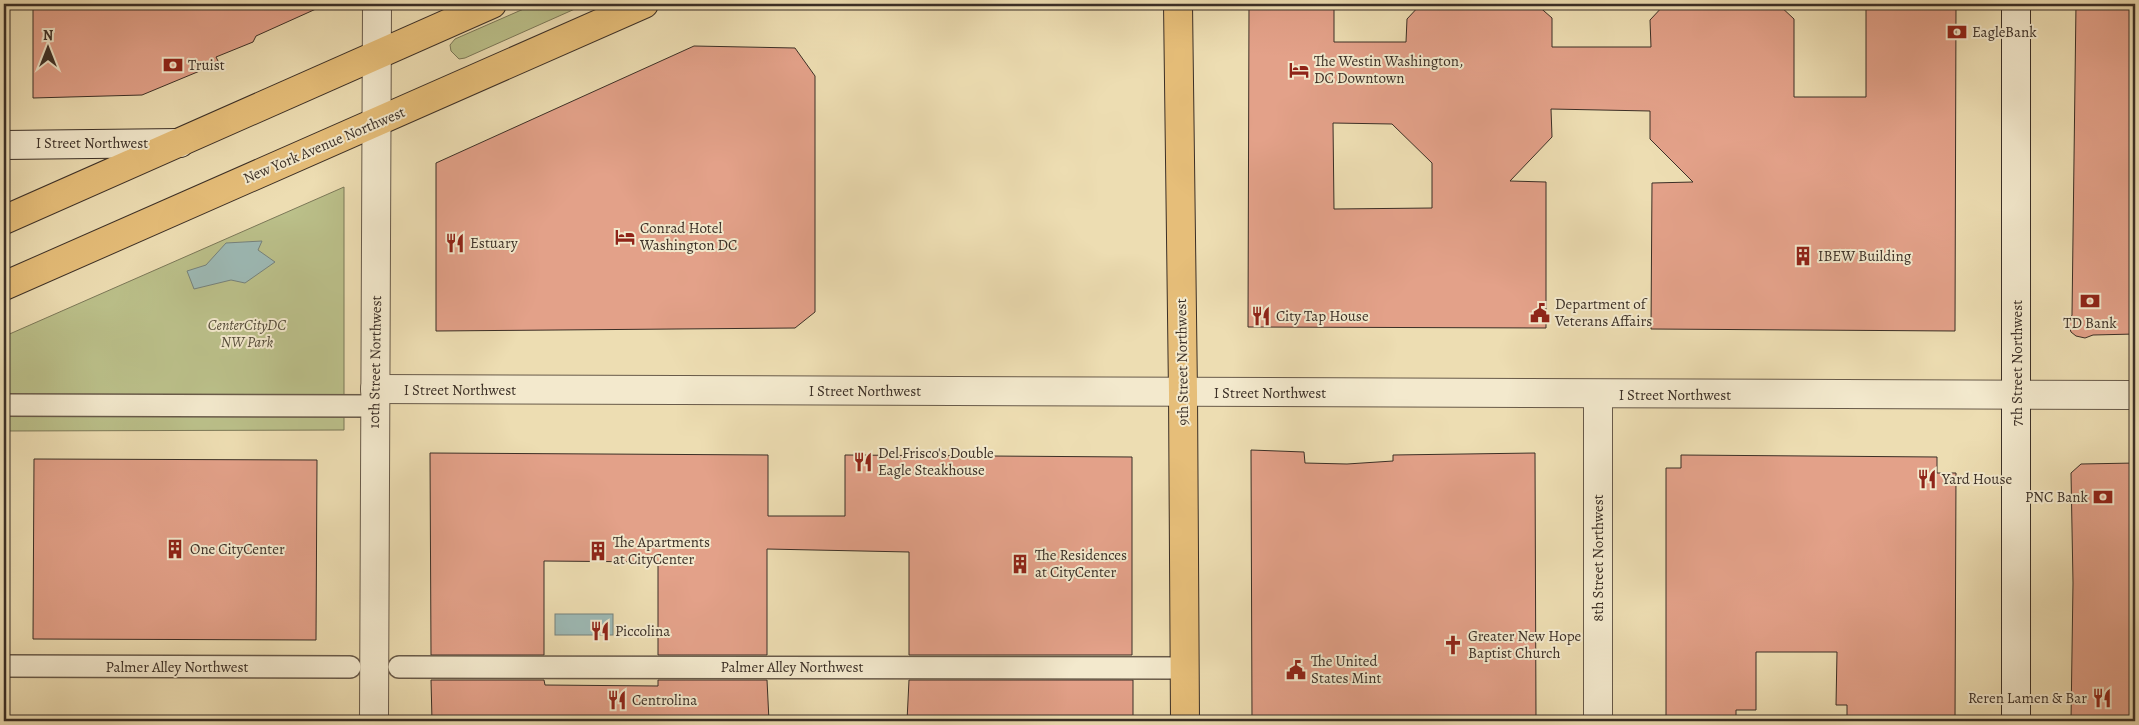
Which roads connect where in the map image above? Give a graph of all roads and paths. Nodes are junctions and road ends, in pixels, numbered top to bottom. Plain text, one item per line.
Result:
1 (377, 4) edge
2 (492, 4) edge
3 (644, 4) edge
4 (1178, 4) edge
5 (2016, 4) edge
6 (378, 55) junction
7 (377, 123) junction
8 (181, 143) junction
9 (4, 145) edge
10 (4, 220) edge
11 (4, 286) edge
12 (1184, 393) junction
13 (1598, 394) junction
14 (2135, 395) edge
15 (2017, 396) junction
16 (375, 398) junction
17 (4, 405) edge
18 (4, 666) edge
19 (350, 667) dead end
20 (399, 667) dead end
21 (1185, 668) junction
22 (374, 721) edge
23 (1185, 721) edge
24 (1598, 721) edge
25 (2016, 721) edge

1 - 6 street, 10th Street Northwest
2 - 6 main road
3 - 7 main road, New York Avenue Northwest
4 - 12 main road, 9th Street Northwest
5 - 15 street, 7th Street Northwest
6 - 7 street, 10th Street Northwest
6 - 8 main road
7 - 11 main road, New York Avenue Northwest
7 - 16 street, 10th Street Northwest
8 - 9 street, I Street Northwest
8 - 10 main road
12 - 13 street, I Street Northwest
12 - 16 street, I Street Northwest
12 - 21 main road, 9th Street Northwest
13 - 15 street, I Street Northwest
13 - 24 street, 8th Street Northwest
14 - 15 street, I Street Northwest
15 - 25 street, 7th Street Northwest
16 - 17 street
16 - 22 street, 10th Street Northwest
18 - 19 street, Palmer Alley Northwest
20 - 21 street, Palmer Alley Northwest
21 - 23 main road, 9th Street Northwest

